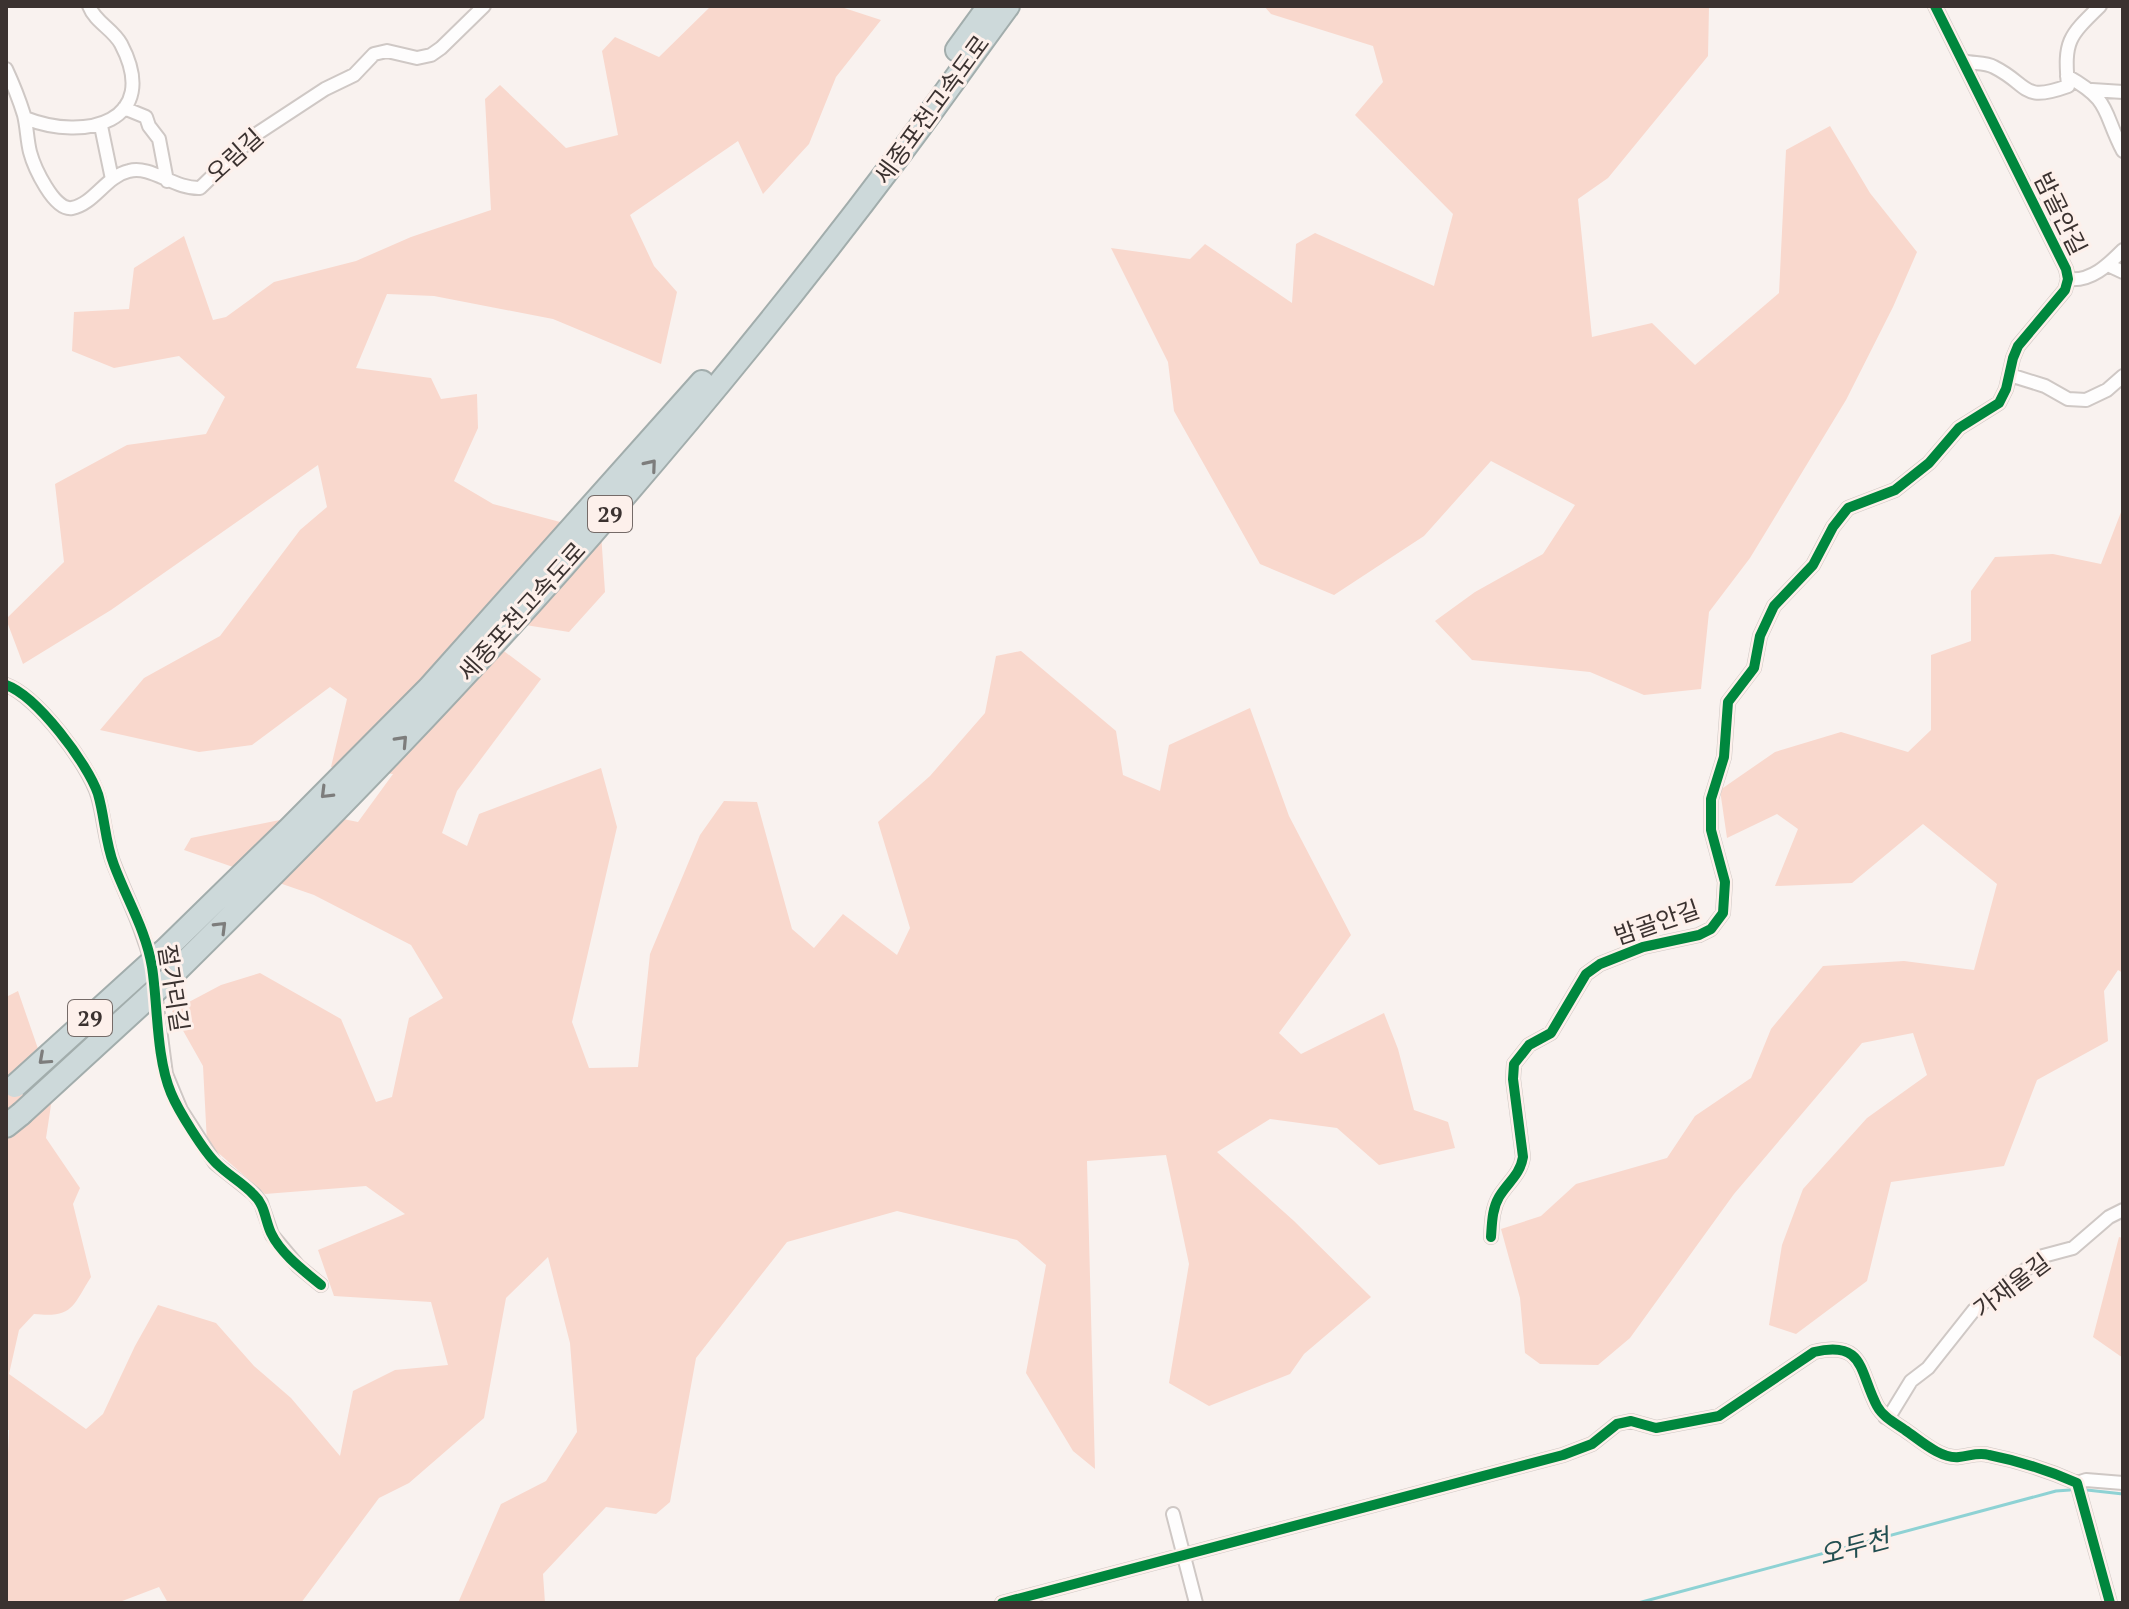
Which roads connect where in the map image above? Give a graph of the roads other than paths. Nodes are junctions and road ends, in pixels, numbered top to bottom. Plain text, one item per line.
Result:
1 (89, 6) edge
2 (484, 6) edge
3 (989, 6) edge
4 (1008, 6) edge
5 (1935, 6) edge
6 (2100, 6) edge
7 (1963, 61) junction
8 (6, 69) edge
9 (2067, 76) junction
10 (2092, 90) junction
11 (2123, 92) edge
12 (124, 108) junction
13 (25, 118) junction
14 (101, 126) junction
15 (2123, 151) edge
16 (112, 179) junction
17 (167, 181) junction
18 (2123, 250) edge
19 (2108, 265) junction
20 (2123, 272) edge
21 (2068, 279) junction
22 (2010, 375) junction
23 (2123, 376) edge
24 (6, 685) edge
25 (10, 1089) edge
26 (14, 1120) edge
27 (2123, 1210) edge
28 (1491, 1237) dead end
29 (321, 1285) dead end
30 (1885, 1417) junction
31 (2077, 1483) junction
32 (2123, 1483) edge
33 (1173, 1514) dead end
34 (1182, 1555) junction
35 (1002, 1603) edge
36 (1196, 1603) edge
37 (2110, 1603) edge

1 - 12 street
2 - 17 street, 오림길
3 -> 25 highway, 세종포천고속도로 / 29, bridge
26 -> 4 highway, 세종포천고속도로 / 29, bridge
5 - 7 street, 밤골안길
6 - 9 street
7 - 9 street
7 - 21 street, 밤골안길
8 - 13 street
9 - 10 street
10 - 11 street
10 - 15 street
12 - 14 street
12 - 17 street
13 - 14 street
13 - 16 street
14 - 16 street
16 - 17 street, 오림길
18 - 19 street
19 - 20 street
19 - 21 street
21 - 22 street, 밤골안길
22 - 23 street
22 - 28 street, 밤골안길
24 - 29 street, 절가리길
27 - 30 street, 가재울길
30 - 31 street
30 - 34 street
31 - 32 street
31 - 37 street
33 - 34 street
34 - 35 street
34 - 36 street

